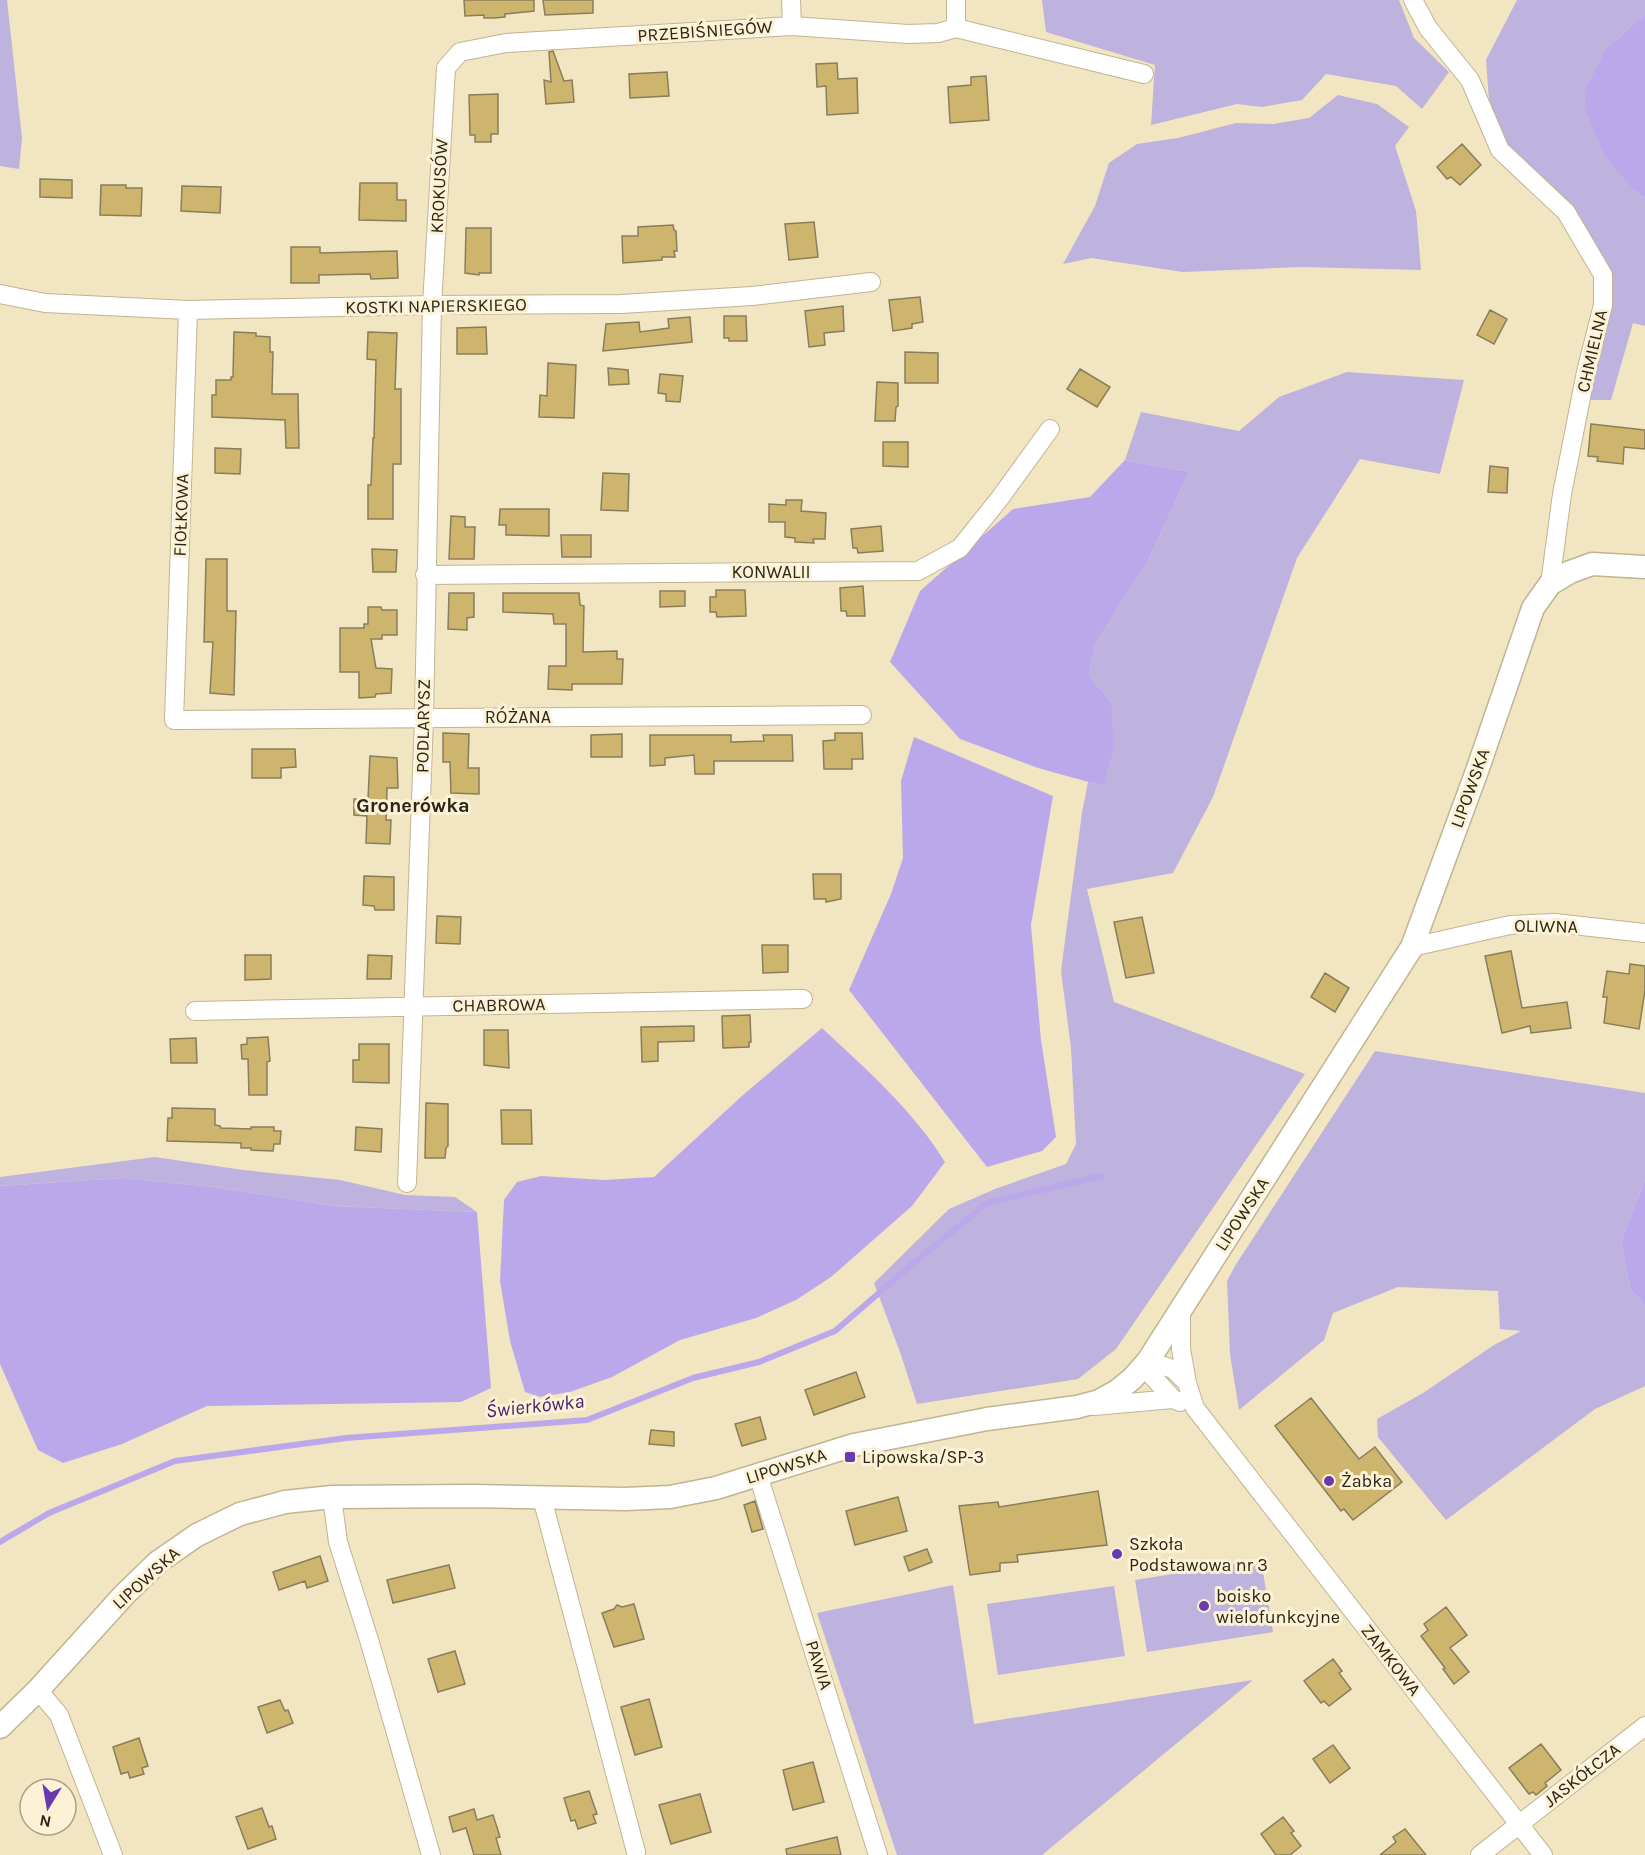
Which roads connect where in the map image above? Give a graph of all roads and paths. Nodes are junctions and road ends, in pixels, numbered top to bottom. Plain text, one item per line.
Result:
1 (791, 0) edge
2 (1413, 0) edge
3 (956, 14) edge
4 (792, 26) junction
5 (446, 68) joint
6 (1144, 74) dead end
7 (871, 282) dead end
8 (0, 294) edge
9 (432, 305) junction
10 (188, 310) junction
11 (1050, 429) dead end
12 (1645, 567) edge
13 (425, 575) junction
14 (1550, 584) junction
15 (862, 716) dead end
16 (424, 718) junction
17 (174, 720) joint
18 (1645, 933) edge
19 (1412, 947) junction
20 (803, 999) dead end
21 (415, 1007) junction
22 (195, 1011) dead end
23 (407, 1183) dead end
24 (1181, 1309) junction
25 (1146, 1364) junction
26 (1187, 1383) junction
27 (1173, 1399) junction
28 (1077, 1407) junction
29 (1195, 1408) junction
30 (758, 1475) junction
31 (332, 1497) junction
32 (542, 1497) junction
33 (38, 1690) junction
34 (0, 1726) edge
35 (1645, 1726) edge
36 (1519, 1825) junction
37 (636, 1852) dead end
38 (113, 1855) edge
39 (431, 1855) edge
40 (878, 1855) edge
41 (1480, 1855) edge
42 (1543, 1855) edge

1 - 4 street
2 - 14 street, CHMIELNA
3 - 4 street, PRZEBIŚNIEGÓW
3 - 6 street
4 - 5 street, PRZEBIŚNIEGÓW
5 - 9 street, KROKUSÓW
7 - 9 street, KOSTKI NAPIERSKIEGO
8 - 10 street, KOSTKI NAPIERSKIEGO
9 - 10 street, KOSTKI NAPIERSKIEGO
9 - 13 street, PODLARYSZ
10 - 17 street, FIOŁKOWA
11 - 13 street, KONWALII
12 - 14 street, LIPOWSKA
13 - 16 street, PODLARYSZ
14 - 19 street, LIPOWSKA
15 - 16 street, RÓŻANA
16 - 17 street, RÓŻANA
16 - 21 street, PODLARYSZ
18 - 19 street, OLIWNA
19 - 24 street, LIPOWSKA
20 - 21 street, CHABROWA
21 - 22 street, CHABROWA
21 - 23 street, PODLARYSZ
24 - 25 street, LIPOWSKA
24 - 26 street, ZAMKOWA
25 - 26 street
25 - 27 street, ZAMKOWA
25 - 28 street, LIPOWSKA
26 - 29 street, ZAMKOWA
27 - 28 street, ZAMKOWA
27 - 29 street, ZAMKOWA
28 - 30 street, LIPOWSKA
29 - 36 street, ZAMKOWA
30 - 32 street, LIPOWSKA
30 - 40 street, PAWIA
31 - 32 street, LIPOWSKA
31 - 33 street, LIPOWSKA
31 - 39 street
32 - 37 street
33 - 34 street, LIPOWSKA
33 - 38 street
35 - 36 street, JASKÓŁCZA
36 - 41 street, JASKÓŁCZA
36 - 42 street, ZAMKOWA

